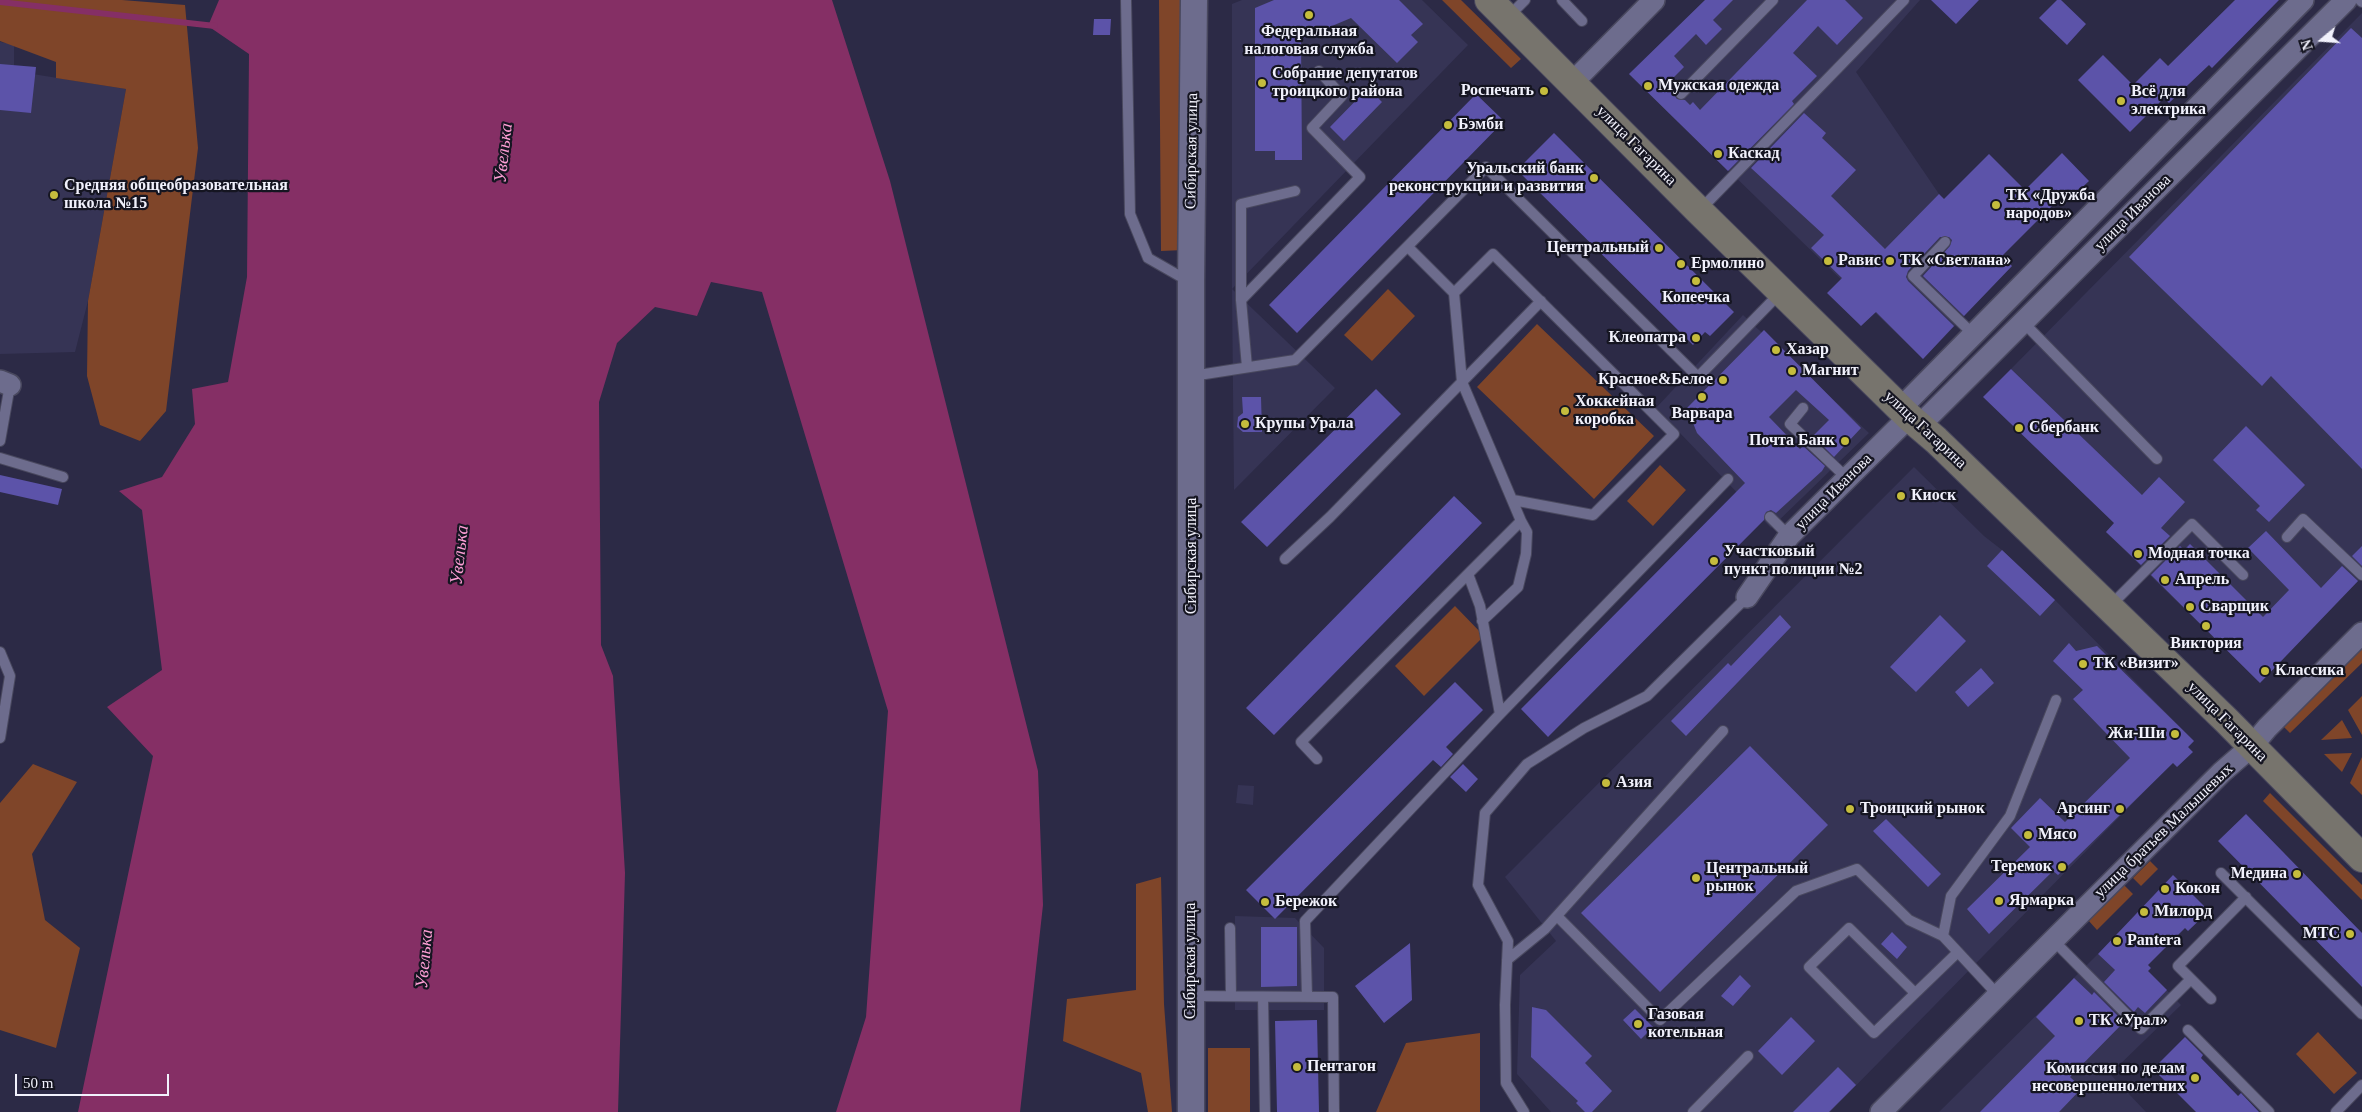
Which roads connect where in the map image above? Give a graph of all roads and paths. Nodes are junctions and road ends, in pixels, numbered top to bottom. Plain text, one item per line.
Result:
1 (1126, 0) edge
2 (1194, 0) edge
3 (1562, 0) edge
4 (1654, 0) edge
5 (1772, 0) edge
6 (1904, 0) edge
7 (2303, 0) edge
8 (2346, 0) edge
9 (1507, 6) edge
10 (1582, 21) dead end
11 (1319, 71) dead end
12 (1572, 83) junction
13 (1681, 94) dead end
14 (1295, 191) dead end
15 (1699, 211) junction
16 (1945, 242) dead end
17 (1408, 247) junction
18 (1191, 283) junction
19 (1782, 292) junction
20 (1454, 293) junction
21 (1241, 300) junction
22 (1541, 301) junction
23 (2024, 323) junction
24 (1973, 334) junction
25 (1247, 367) junction
26 (1192, 376) junction
27 (1462, 382) junction
28 (5, 383) edge
29 (1803, 408) dead end
30 (1910, 417) junction
31 (0, 441) edge
32 (0, 458) edge
33 (2157, 458) dead end
34 (63, 477) dead end
35 (1728, 479) dead end
36 (1848, 479) junction
37 (1513, 500) junction
38 (1770, 517) dead end
39 (1521, 521) junction
40 (1789, 536) junction
41 (2287, 537) dead end
42 (1285, 559) dead end
43 (1468, 574) junction
44 (2243, 575) dead end
45 (2362, 575) edge
46 (1747, 597) joint
47 (2110, 607) junction
48 (1482, 620) junction
49 (2362, 634) edge
50 (0, 652) edge
51 (2056, 700) dead end
52 (1500, 714) junction
53 (1723, 732) dead end
54 (0, 738) edge
55 (2252, 746) junction
56 (1318, 759) dead end
57 (2362, 858) edge
58 (2221, 873) dead end
59 (2246, 898) junction
60 (1557, 916) junction
61 (1230, 928) dead end
62 (1943, 936) junction
63 (2053, 940) junction
64 (1958, 952) junction
65 (1507, 960) junction
66 (2191, 979) junction
67 (1915, 993) junction
68 (1997, 994) junction
69 (1191, 996) junction
70 (1231, 996) junction
71 (1263, 997) junction
72 (1307, 997) junction
73 (2211, 999) dead end
74 (2362, 1014) edge
75 (2188, 1030) dead end
76 (1748, 1056) dead end
77 (2362, 1086) edge
78 (1191, 1112) edge
79 (1265, 1112) edge
80 (1334, 1112) edge
81 (1524, 1112) edge
82 (1693, 1112) edge
83 (1881, 1112) edge
84 (2269, 1112) edge
85 (2336, 1112) edge

1 - 18 lane
2 - 18 street, Сибирская улица
3 - 10 lane
4 - 12 street
5 - 13 lane
6 - 15 lane
7 - 24 street, улица Иванова
8 - 23 street, улица Иванова
9 - 12 main road, улица Гагарина
11 - 21 lane
12 - 15 main road, улица Гагарина
14 - 21 lane
15 - 19 main road, улица Гагарина
16 - 24 lane
17 - 19 lane
17 - 20 lane
17 - 25 lane
18 - 26 street, Сибирская улица
19 - 30 main road, улица Гагарина
20 - 22 lane
20 - 27 lane
21 - 25 lane
22 - 27 lane
22 - 37 lane
23 - 30 street, улица Иванова
23 - 33 lane
24 - 30 street, улица Иванова
25 - 26 lane
26 - 69 street, Сибирская улица
27 - 37 lane
27 - 42 lane
28 - 31 lane
29 - 36 lane
30 - 36 street, улица Иванова
30 - 47 main road, улица Гагарина
32 - 34 lane
35 - 52 lane
36 - 40 street, улица Иванова
37 - 39 lane
38 - 40 lane
39 - 43 lane
39 - 48 lane
40 - 46 street, улица Иванова
41 - 45 lane
43 - 48 lane
43 - 56 lane
44 - 47 lane
46 - 65 lane
47 - 55 main road, улица Гагарина
48 - 52 lane
49 - 55 street, улица братьев Малышевых
50 - 54 lane
51 - 62 lane
52 - 72 lane
53 - 60 lane
55 - 57 main road, улица Гагарина
55 - 63 street, улица братьев Малышевых
58 - 59 lane
59 - 66 lane
59 - 74 lane
60 - 62 lane
60 - 65 lane
61 - 70 lane
62 - 64 lane
63 - 66 lane
63 - 68 street, улица братьев Малышевых
64 - 67 lane
64 - 68 lane
65 - 81 lane
66 - 73 lane
67 - 67 lane
68 - 83 street, улица братьев Малышевых
69 - 70 lane
69 - 78 street, Сибирская улица
70 - 71 lane
71 - 72 lane
71 - 79 lane
72 - 80 lane
75 - 84 lane
76 - 82 lane
77 - 85 lane

